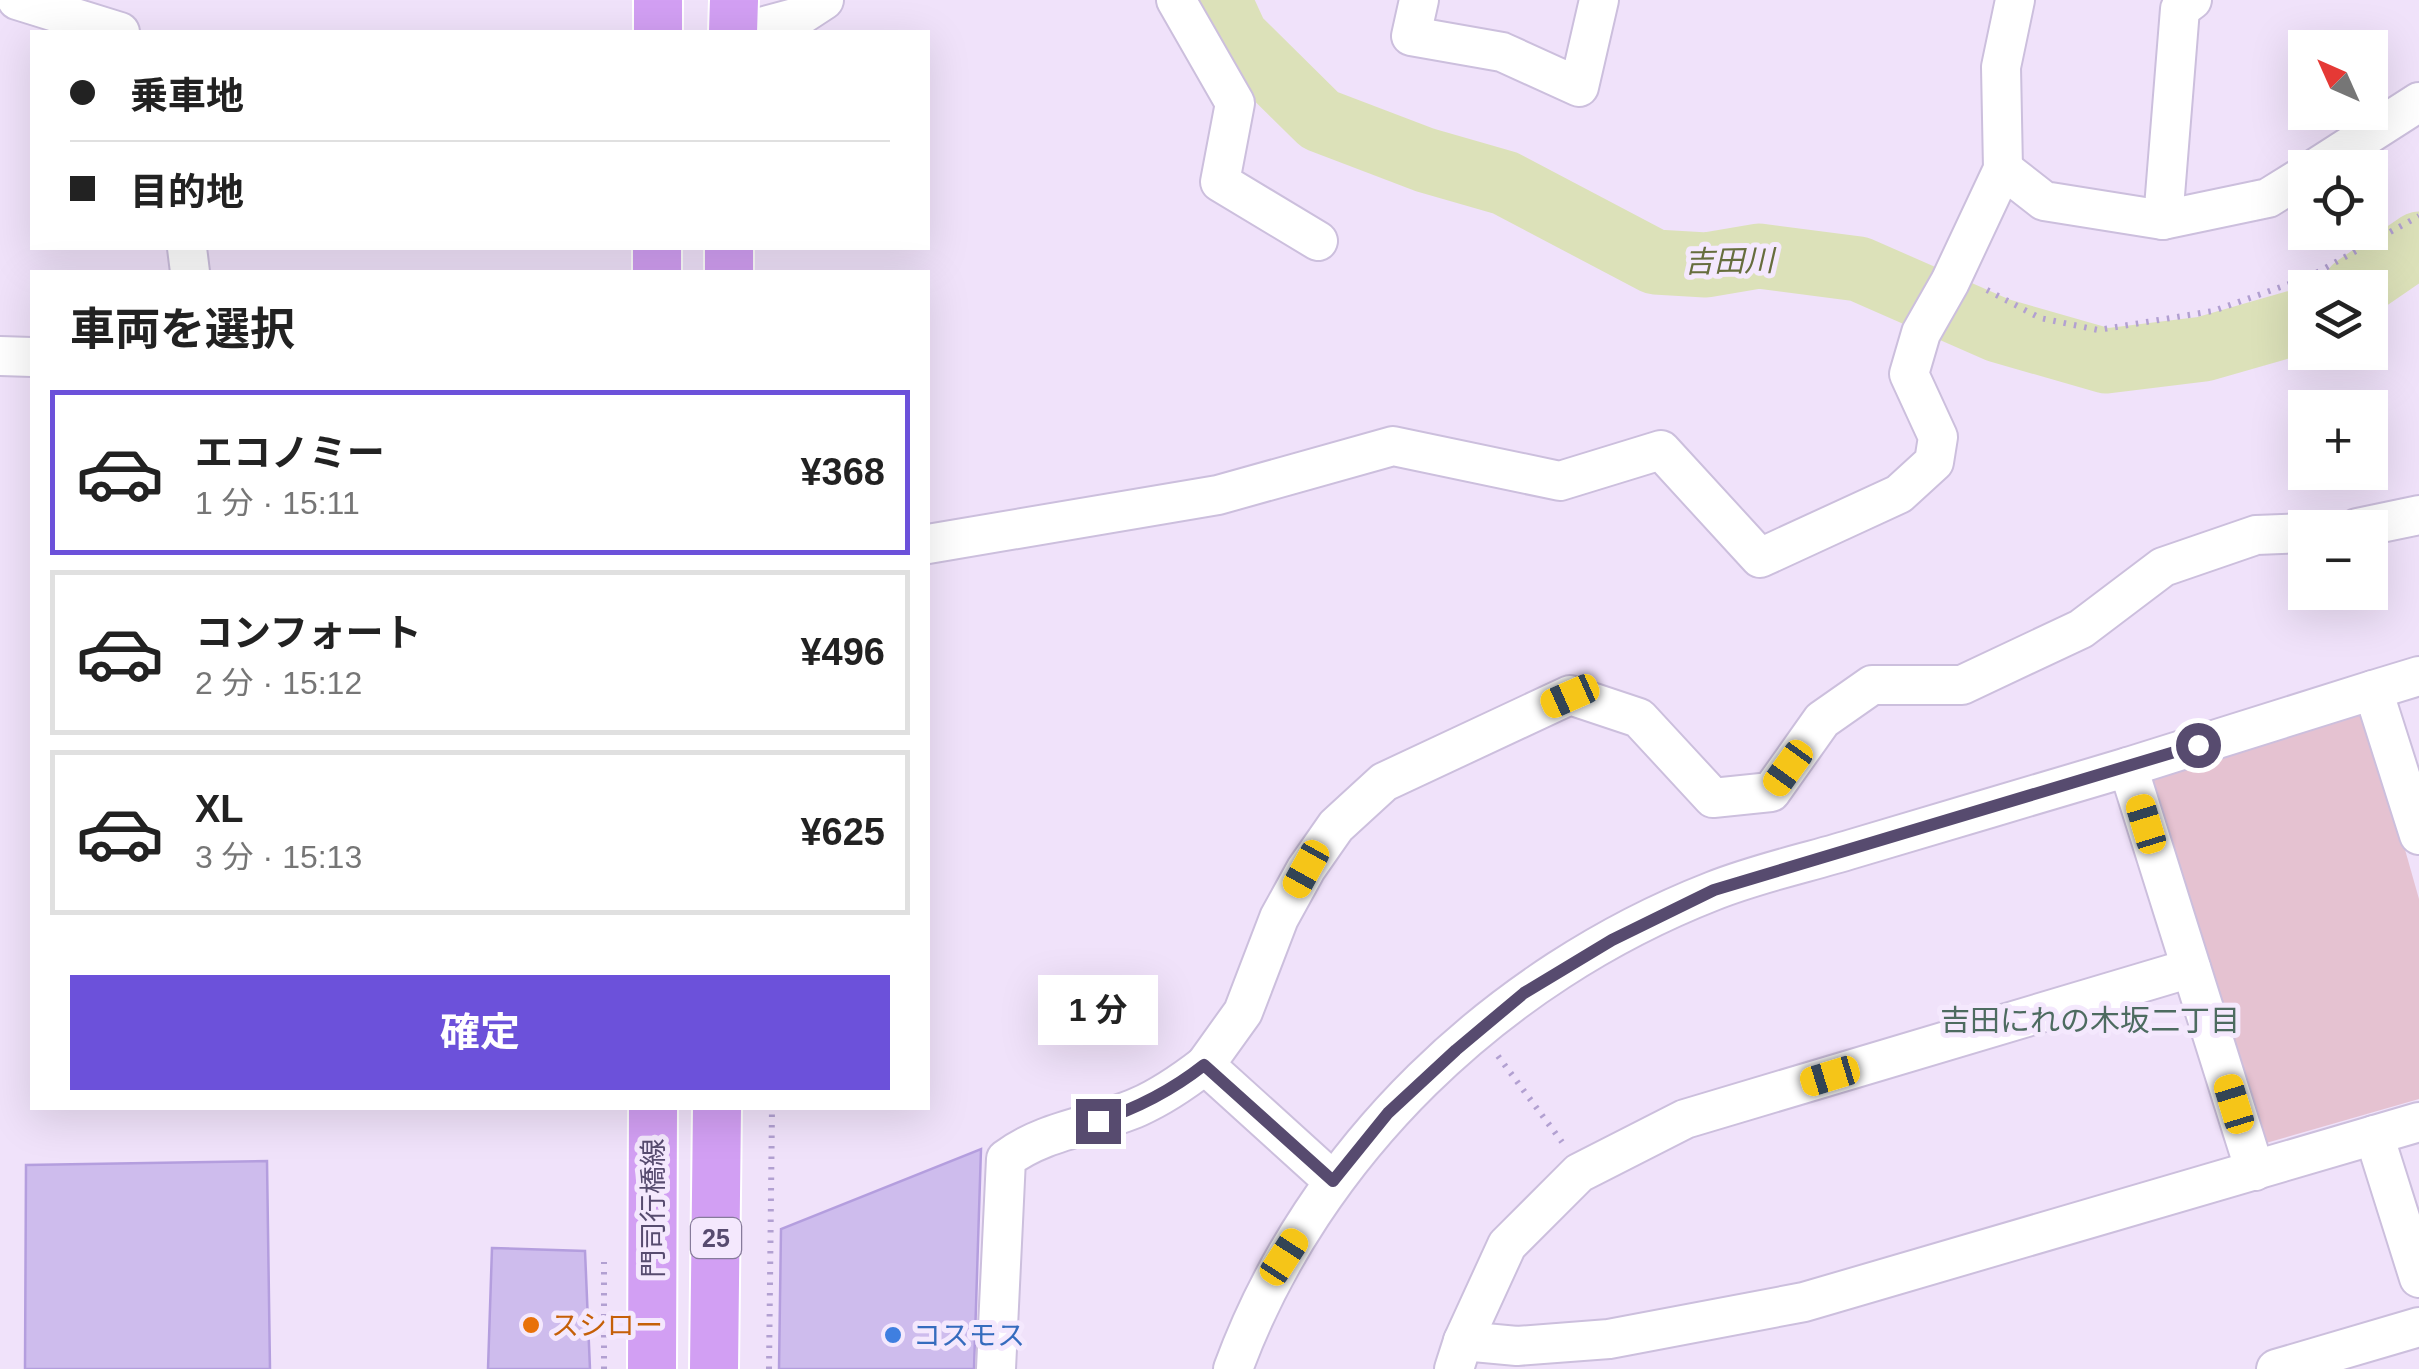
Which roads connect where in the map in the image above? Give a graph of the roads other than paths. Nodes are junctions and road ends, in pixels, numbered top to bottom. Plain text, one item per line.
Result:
1 (17, 0) edge
2 (120, 0) edge
3 (658, 0) edge
4 (734, 0) edge
5 (824, 0) edge
6 (1176, 0) edge
7 (1419, 0) edge
8 (1599, 0) edge
9 (2014, 0) edge
10 (2192, 0) edge
11 (116, 30) edge
12 (123, 30) edge
13 (658, 30) edge
14 (733, 30) edge
15 (750, 30) edge
16 (2419, 102) edge
17 (2344, 150) edge
18 (2003, 169) junction
19 (2288, 186) edge
20 (2164, 220) junction
21 (1318, 241) dead end
22 (0, 356) edge
23 (30, 357) edge
24 (2419, 515) edge
25 (2388, 522) edge
26 (2288, 533) edge
27 (930, 544) edge
28 (2419, 676) edge
29 (2374, 690) junction
30 (2128, 767) junction
31 (2419, 835) edge
32 (2191, 968) junction
33 (1204, 1065) junction
34 (653, 1110) edge
35 (717, 1110) edge
36 (2419, 1122) edge
37 (2374, 1135) junction
38 (2255, 1172) junction
39 (1333, 1181) junction
40 (2419, 1278) edge
41 (2419, 1326) edge
42 (1459, 1355) edge
43 (652, 1369) edge
44 (714, 1369) edge
45 (996, 1369) edge
46 (1233, 1369) edge
47 (2276, 1369) edge

1 - 11 street
2 - 12 street
3 - 13 main road
4 - 14 main road
5 - 15 street
6 - 21 street
7 - 8 street
9 - 18 street
10 - 20 street
16 - 17 street
18 - 20 street
18 - 27 street
19 - 20 street
22 - 23 street
24 - 25 street
26 - 33 street
28 - 29 street
29 - 30 street
29 - 31 street
30 - 32 street
30 - 39 street
32 - 38 street
32 - 42 street
33 - 39 street
33 - 45 street
34 - 43 main road, 門司行橋線 / 25
35 - 44 main road, 25
36 - 37 street
37 - 38 street
37 - 40 street
38 - 42 street
39 - 46 street
41 - 47 street

